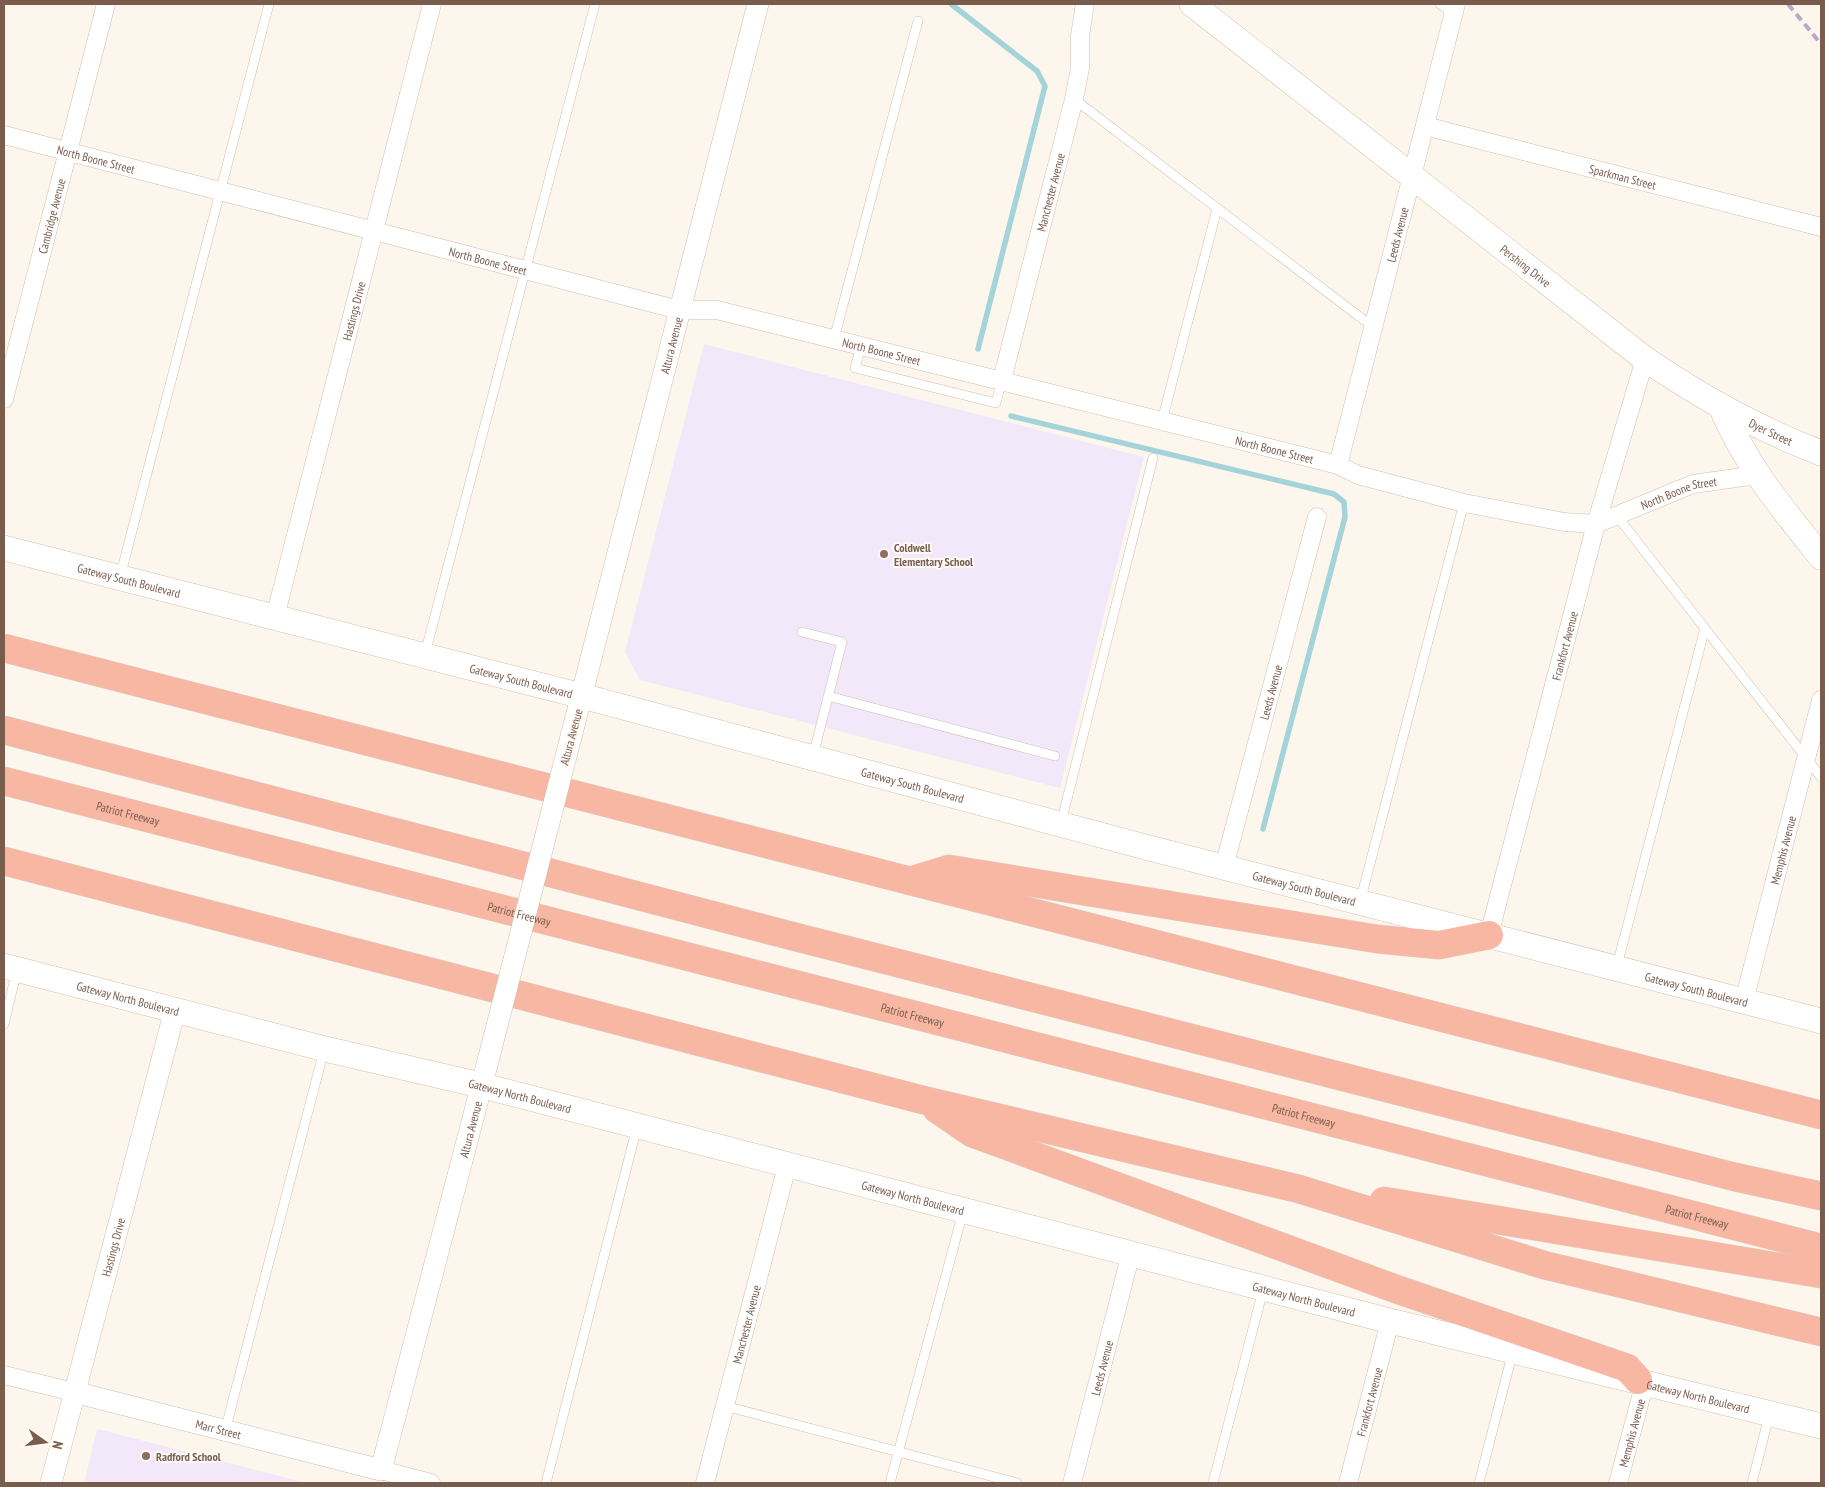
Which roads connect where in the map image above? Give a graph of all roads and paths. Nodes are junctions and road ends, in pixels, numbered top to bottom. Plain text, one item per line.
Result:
1 (106, 4) edge
2 (269, 4) edge
3 (432, 4) edge
4 (595, 4) edge
5 (758, 4) edge
6 (1085, 4) edge
7 (1192, 4) edge
8 (1450, 7) edge
9 (918, 21) dead end
10 (1074, 99) junction
11 (1424, 126) junction
12 (4, 135) edge
13 (68, 152) junction
14 (1412, 176) junction
15 (220, 191) junction
16 (1217, 209) junction
17 (1821, 227) edge
18 (374, 231) junction
19 (525, 270) junction
20 (680, 310) junction
21 (1373, 327) junction
22 (834, 339) junction
23 (860, 346) junction
24 (1645, 359) junction
25 (1002, 380) junction
26 (4, 399) edge
27 (1722, 408) junction
28 (1162, 421) junction
29 (1821, 453) edge
30 (1153, 458) dead end
31 (1338, 466) junction
32 (1757, 475) junction
33 (1464, 503) junction
34 (1617, 516) junction
35 (1317, 517) dead end
36 (1596, 524) junction
37 (4, 548) edge
38 (1821, 557) edge
39 (120, 578) junction
40 (275, 618) junction
41 (1705, 628) junction
42 (802, 632) dead end
43 (4, 648) edge
44 (425, 656) junction
45 (582, 696) junction
46 (828, 696) junction
47 (1821, 700) edge
48 (4, 730) edge
49 (812, 756) junction
50 (1055, 756) dead end
51 (1806, 758) junction
52 (1821, 777) edge
53 (4, 781) edge
54 (1061, 823) junction
55 (4, 860) edge
56 (1224, 867) junction
57 (910, 881) junction
58 (1360, 902) junction
59 (1489, 936) junction
60 (1616, 967) junction
61 (11, 968) edge
62 (1744, 1001) junction
63 (175, 1010) junction
64 (1821, 1021) edge
65 (4, 1024) edge
66 (324, 1049) junction
67 (480, 1085) junction
68 (923, 1100) junction
69 (1821, 1115) edge
70 (637, 1127) junction
71 (787, 1166) junction
72 (1298, 1189) junction
73 (1821, 1196) edge
74 (964, 1210) junction
75 (1821, 1248) edge
76 (1131, 1253) junction
77 (1821, 1274) edge
78 (1263, 1288) junction
79 (1390, 1320) junction
80 (1821, 1332) edge
81 (1513, 1351) junction
82 (4, 1375) edge
83 (1642, 1381) junction
84 (74, 1392) junction
85 (725, 1406) junction
86 (1770, 1413) junction
87 (1821, 1426) edge
88 (225, 1431) junction
89 (898, 1452) junction
90 (381, 1473) junction
91 (51, 1483) edge
92 (431, 1483) edge
93 (546, 1483) edge
94 (705, 1483) edge
95 (890, 1483) edge
96 (1017, 1483) edge
97 (1072, 1483) edge
98 (1213, 1483) edge
99 (1348, 1483) edge
100 (1480, 1483) edge
101 (1618, 1483) edge
102 (1752, 1483) edge

1 - 13 street, Cambridge Avenue
2 - 15 lane
3 - 18 street, Hastings Drive
4 - 19 lane
5 - 20 street, Altura Avenue
6 - 10 street, Manchester Avenue
7 - 14 main road, Pershing Drive
8 - 11 street, Leeds Avenue
9 - 22 lane
10 - 16 lane
10 - 25 street, Manchester Avenue
11 - 14 street, Leeds Avenue
11 - 17 street, Sparkman Street
12 - 13 street, North Boone Street
13 - 15 street, North Boone Street
13 - 26 street, Cambridge Avenue
14 - 21 street, Leeds Avenue
14 - 24 main road, Pershing Drive
15 - 18 street, North Boone Street
15 - 39 lane
16 - 21 lane
16 - 28 lane
18 - 19 street, North Boone Street
18 - 40 street, Hastings Drive
19 - 20 street, North Boone Street
19 - 44 lane
20 - 22 street, North Boone Street
20 - 45 street, Altura Avenue
21 - 31 street, Leeds Avenue
22 - 23 street, North Boone Street
23 - 25 street, North Boone Street
23 - 25 lane
24 - 27 main road, Pershing Drive
24 - 36 street, Frankfort Avenue
25 - 28 street, North Boone Street
27 - 29 main road, Dyer Street
27 - 32 main road
28 - 31 street, North Boone Street
30 - 54 lane
31 - 33 street, North Boone Street
32 - 34 street, North Boone Street
32 - 38 main road
33 - 36 street, North Boone Street
33 - 58 lane
34 - 36 street, North Boone Street
34 - 41 lane
35 - 56 street, Leeds Avenue
36 - 59 street, Frankfort Avenue
37 - 39 main road, Gateway South Boulevard
39 - 40 main road, Gateway South Boulevard
40 - 44 main road, Gateway South Boulevard
41 - 51 lane
41 - 60 lane
42 - 46 lane
43 - 57 highway
44 - 45 main road, Gateway South Boulevard
45 - 49 main road, Gateway South Boulevard
45 - 67 street, Altura Avenue, bridge
46 - 49 lane
46 - 50 lane
47 - 51 street, Memphis Avenue
48 - 73 highway
49 - 54 main road, Gateway South Boulevard
51 - 52 lane
51 - 62 street, Memphis Avenue
53 - 75 highway, Patriot Freeway
54 - 56 main road, Gateway South Boulevard
55 - 68 highway
56 - 58 main road, Gateway South Boulevard
57 - 59 highway
57 - 69 highway
58 - 59 main road, Gateway South Boulevard
59 - 60 main road, Gateway South Boulevard
60 - 62 main road, Gateway South Boulevard
61 - 63 main road, Gateway North Boulevard
61 - 65 lane
62 - 64 main road, Gateway South Boulevard
63 - 66 main road, Gateway North Boulevard
63 - 84 street, Hastings Drive
66 - 67 main road, Gateway North Boulevard
66 - 88 lane
67 - 70 main road, Gateway North Boulevard
67 - 90 street, Altura Avenue
68 - 72 highway
68 - 83 highway
70 - 71 main road, Gateway North Boulevard
70 - 93 lane
71 - 74 main road, Gateway North Boulevard
71 - 85 street, Manchester Avenue
72 - 77 highway
72 - 80 highway
74 - 76 main road, Gateway North Boulevard
74 - 89 lane
76 - 78 main road, Gateway North Boulevard
76 - 97 street, Leeds Avenue
78 - 79 main road, Gateway North Boulevard
78 - 98 lane
79 - 81 main road, Gateway North Boulevard
79 - 99 street, Frankfort Avenue
81 - 83 main road, Gateway North Boulevard
81 - 100 lane
82 - 84 street, Marr Street
83 - 86 main road, Gateway North Boulevard
83 - 101 street, Memphis Avenue
84 - 88 street, Marr Street
84 - 91 street, Hastings Drive
85 - 89 lane
85 - 94 street, Manchester Avenue
86 - 87 main road, Gateway North Boulevard
86 - 102 lane
88 - 90 street, Marr Street
89 - 95 lane
89 - 96 lane
90 - 92 street, Marr Street

